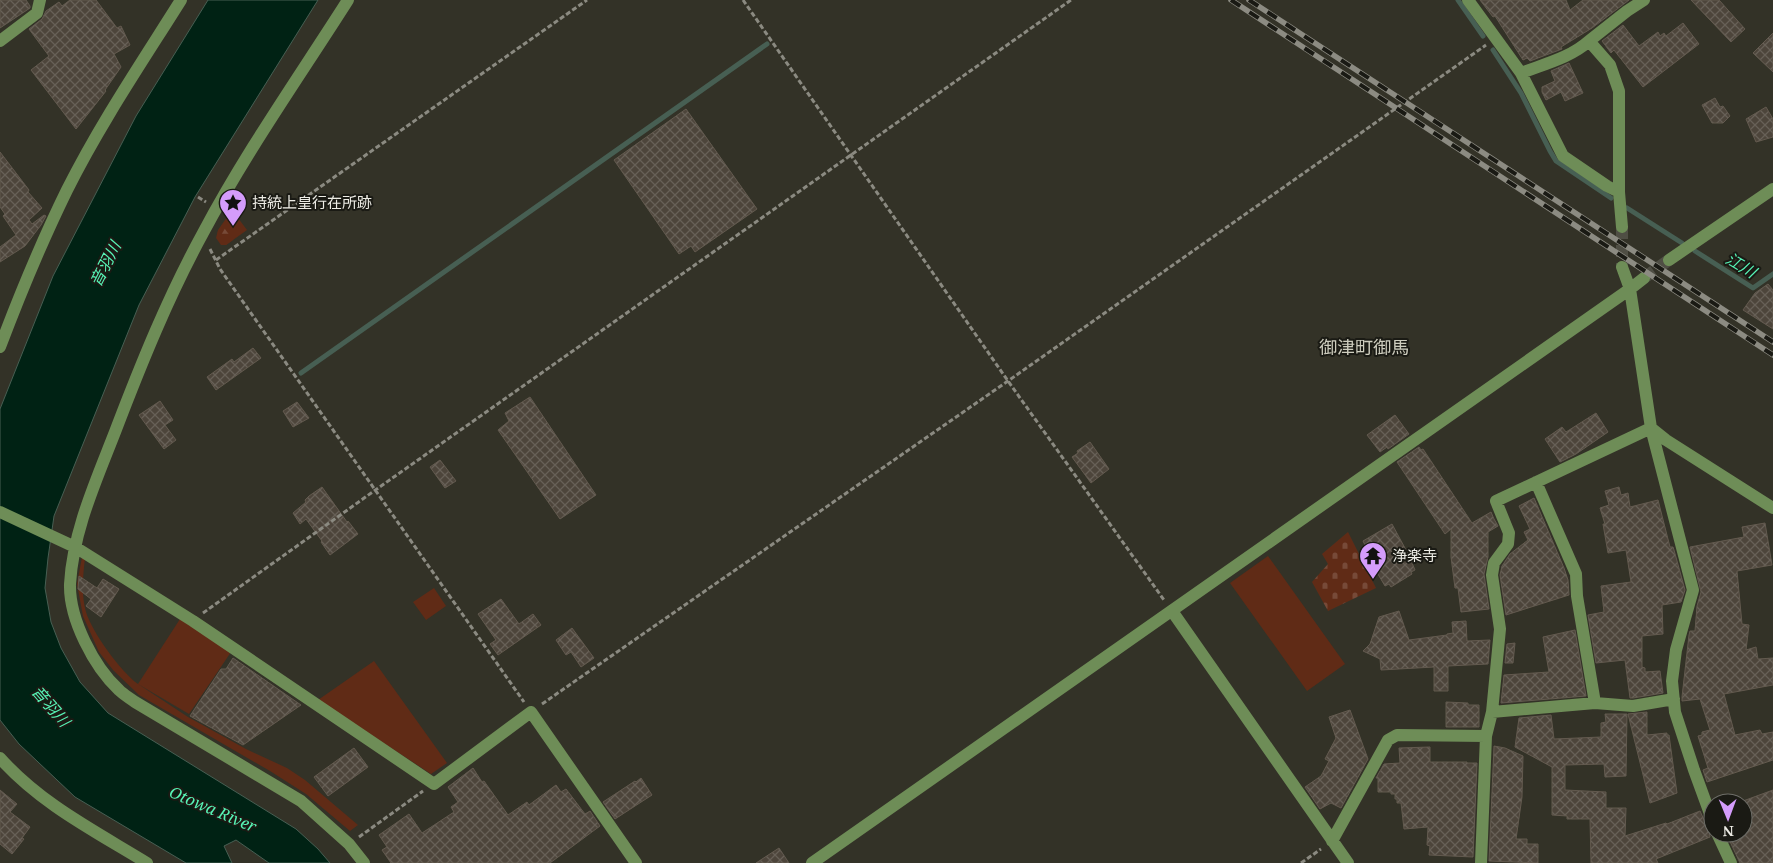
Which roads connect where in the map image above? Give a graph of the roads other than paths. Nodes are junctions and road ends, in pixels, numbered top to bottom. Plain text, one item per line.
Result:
1 (40, 0) edge
2 (181, 0) edge
3 (348, 0) edge
4 (1468, 0) edge
5 (1644, 0) edge
6 (0, 41) edge
7 (1589, 42) junction
8 (1521, 73) junction
9 (1773, 189) edge
10 (1619, 192) junction
11 (1622, 227) tunnel mouth
12 (1669, 260) tunnel mouth
13 (1622, 267) tunnel mouth
14 (1644, 278) tunnel mouth
15 (1630, 289) junction
16 (0, 347) edge
17 (1651, 428) junction
18 (1536, 482) junction
19 (1773, 508) edge
20 (0, 512) edge
21 (71, 546) junction
22 (1172, 611) junction
23 (1674, 699) junction
24 (1595, 703) junction
25 (1492, 712) junction
26 (1486, 736) junction
27 (0, 758) edge
28 (1703, 793) edge
29 (1332, 841) junction
30 (1722, 843) edge
31 (147, 863) edge
32 (364, 863) edge
33 (636, 863) edge
34 (812, 863) edge
35 (1348, 863) edge
36 (1481, 863) edge
37 (1731, 863) edge

1 - 6 street
2 - 16 street
3 - 21 street
4 - 8 street
5 - 7 street
7 - 8 street
7 - 10 street
8 - 10 street
9 - 12 street
10 - 11 street
13 - 15 street
14 - 15 street
15 - 17 street
15 - 22 street
17 - 18 street
17 - 19 street
17 - 23 street
18 - 24 street
18 - 25 street
20 - 21 street
21 - 32 street
21 - 33 street
22 - 29 street
22 - 34 street
23 - 24 street
23 - 28 street
24 - 25 street
25 - 26 street
26 - 29 street
26 - 36 street
27 - 31 street
29 - 35 street
30 - 37 street

